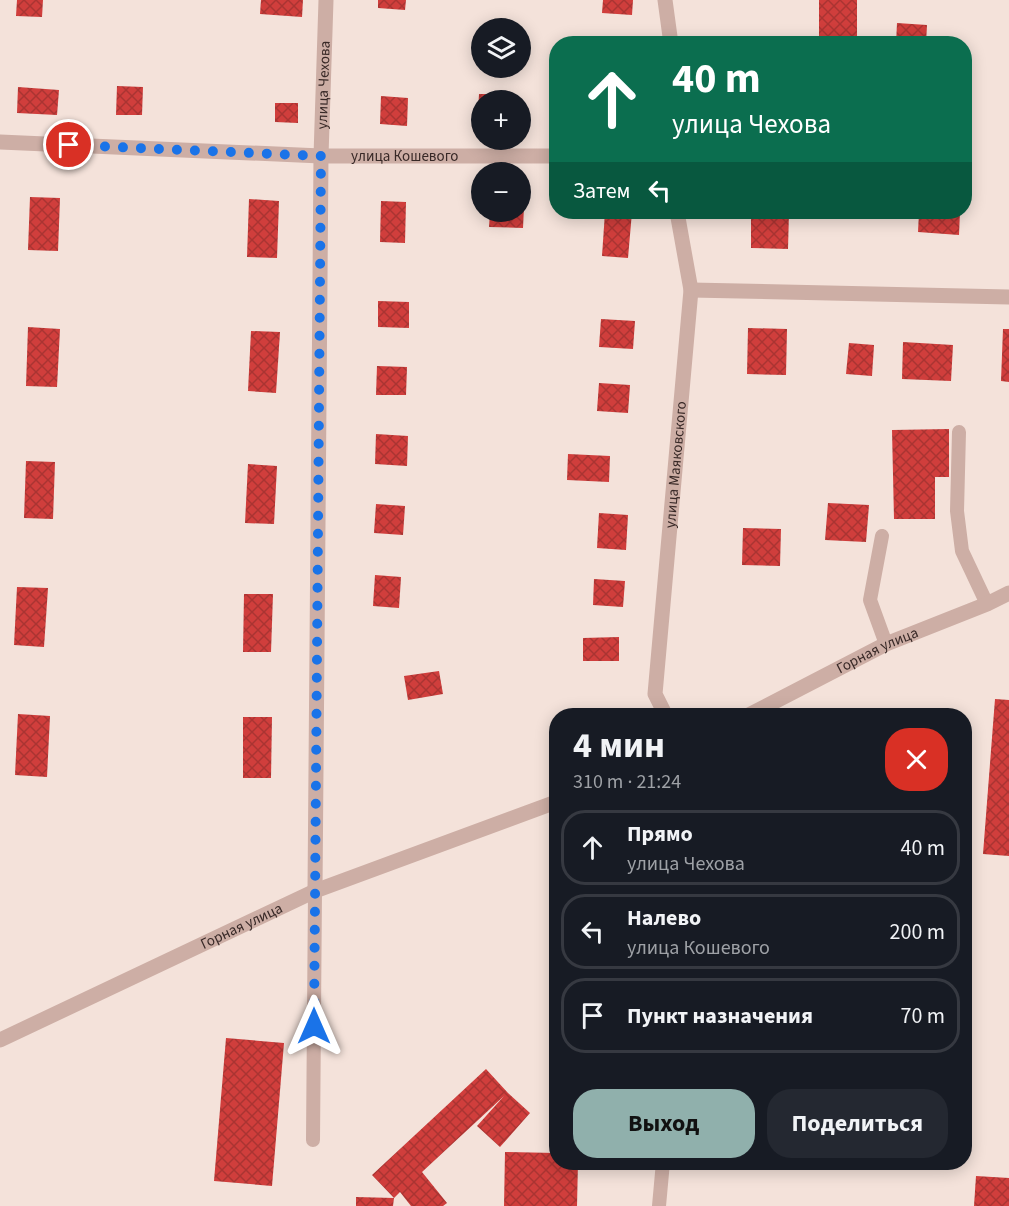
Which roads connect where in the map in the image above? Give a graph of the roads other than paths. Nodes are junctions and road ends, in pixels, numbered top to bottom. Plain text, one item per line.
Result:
1 (326, 0) edge
2 (665, 0) edge
3 (670, 36) edge
4 (0, 142) edge
5 (321, 156) junction
6 (549, 156) edge
7 (678, 219) edge
8 (691, 290) junction
9 (1009, 297) edge
10 (959, 432) dead end
11 (882, 536) dead end
12 (1009, 593) edge
13 (987, 604) junction
14 (886, 645) junction
15 (662, 708) edge
16 (763, 708) edge
17 (549, 805) edge
18 (315, 891) junction
19 (0, 1040) edge
20 (313, 1140) dead end
21 (662, 1170) edge
22 (659, 1206) edge

1 - 5 street, улица Чехова
2 - 3 street
4 - 5 street, улица Кошевого
5 - 6 street, улица Кошевого
5 - 18 street, улица Чехова
7 - 8 street, улица Маяковского
8 - 9 street
8 - 15 street, улица Маяковского
10 - 13 lane
11 - 14 lane
12 - 13 street, Горная улица
13 - 14 street, Горная улица
14 - 16 street, Горная улица
17 - 18 street, Горная улица
18 - 19 street, Горная улица
18 - 20 lane
21 - 22 lane

